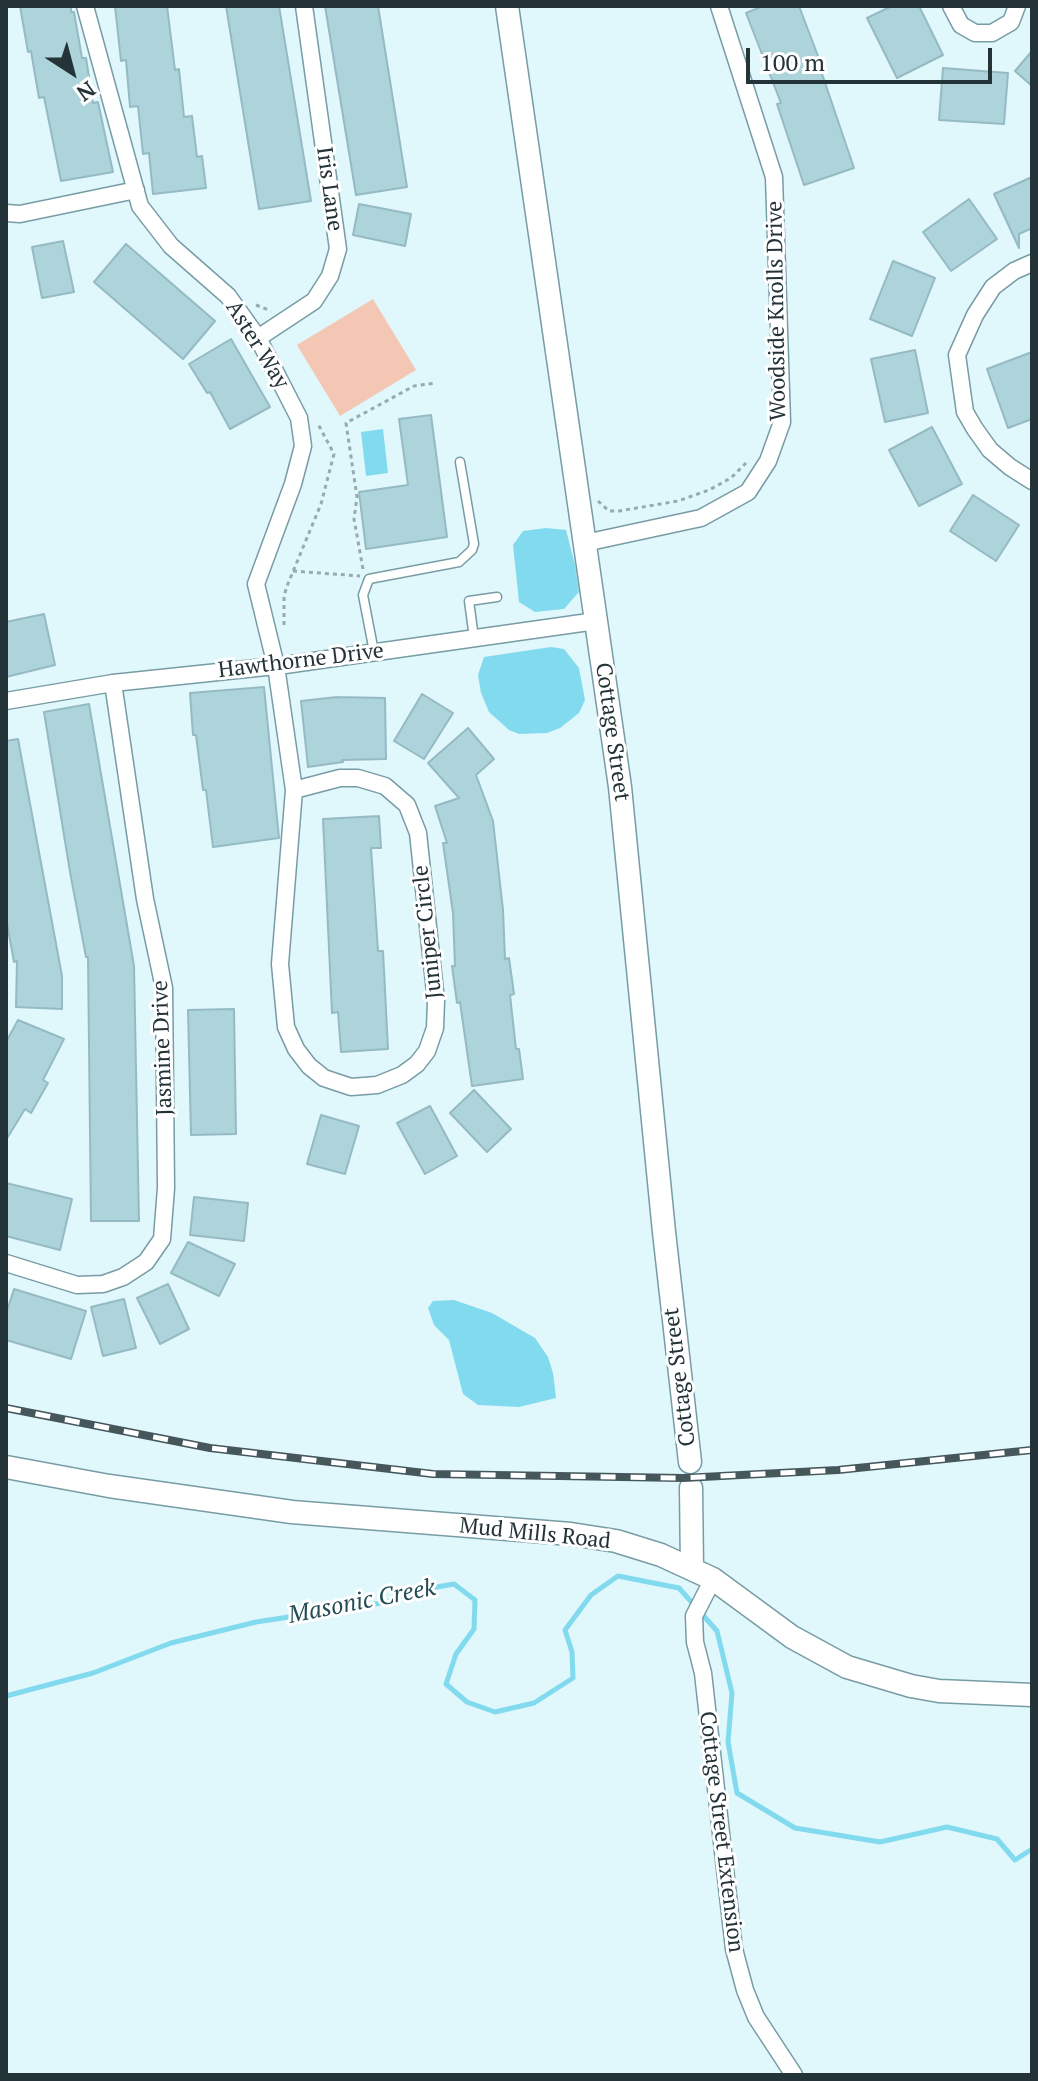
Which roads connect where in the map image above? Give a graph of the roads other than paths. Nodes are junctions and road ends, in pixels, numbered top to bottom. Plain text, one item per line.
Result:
1 (85, 6) edge
2 (304, 6) edge
3 (507, 6) edge
4 (719, 6) edge
5 (951, 6) edge
6 (1017, 6) edge
7 (136, 190) junction
8 (6, 213) edge
9 (1032, 263) edge
10 (258, 338) junction
11 (460, 462) dead end
12 (1032, 481) edge
13 (585, 543) junction
14 (497, 597) dead end
15 (596, 621) junction
16 (474, 638) junction
17 (374, 652) junction
18 (276, 666) junction
19 (113, 683) junction
20 (6, 701) edge
21 (294, 790) junction
22 (6, 1263) edge
23 (690, 1462) dead end
24 (6, 1467) edge
25 (691, 1488) dead end
26 (692, 1569) junction
27 (708, 1589) junction
28 (1032, 1695) edge
29 (794, 2075) edge

1 - 7 street, Aster Way
2 - 10 street, Iris Lane
3 - 13 street, Cottage Street
4 - 13 street, Woodside Knolls Drive
5 - 6 street
7 - 8 street
7 - 10 street, Aster Way
9 - 12 street
10 - 18 street, Aster Way
11 - 17 lane
13 - 15 street, Cottage Street
14 - 16 lane
15 - 16 street, Hawthorne Drive
15 - 23 street, Cottage Street
16 - 17 street, Hawthorne Drive
17 - 18 street, Hawthorne Drive
18 - 19 street, Hawthorne Drive
18 - 21 street, Juniper Circle
19 - 20 street, Hawthorne Drive
19 - 22 street, Jasmine Drive
21 - 21 street, Juniper Circle
24 - 26 street, Mud Mills Road
25 - 26 street
26 - 27 street, Mud Mills Road
27 - 28 street, Mud Mills Road
27 - 29 street, Cottage Street Extension

